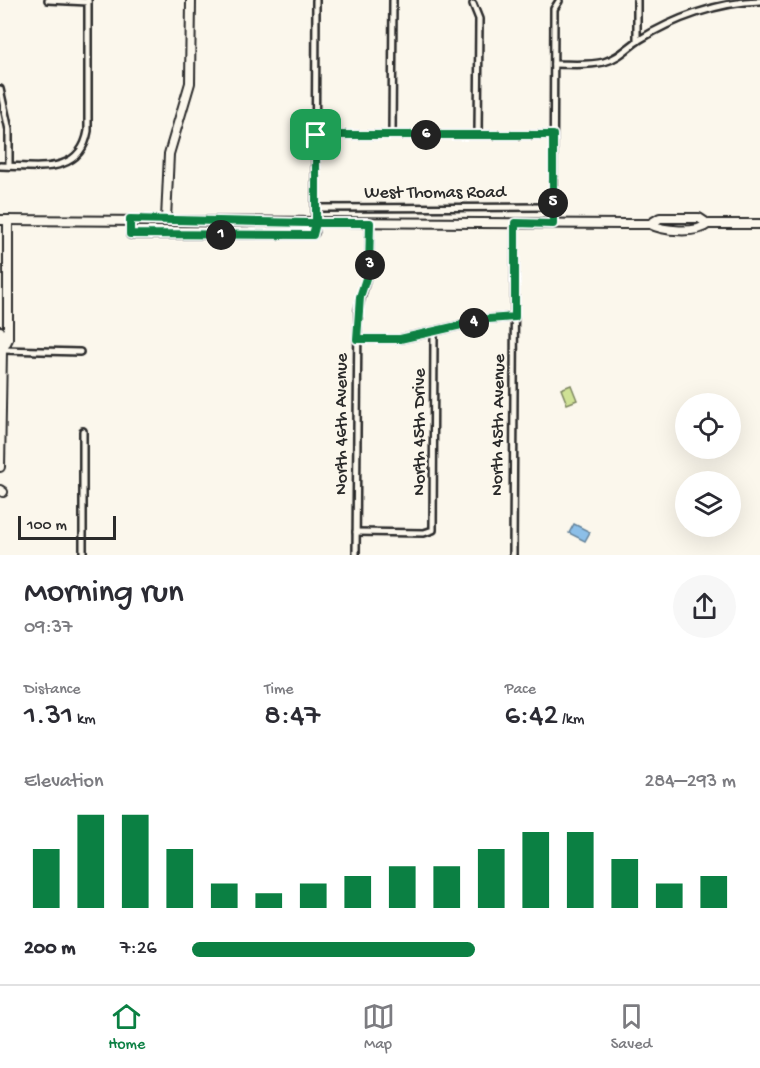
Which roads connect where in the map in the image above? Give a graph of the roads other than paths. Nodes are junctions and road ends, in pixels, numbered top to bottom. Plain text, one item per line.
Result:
1 (48, 0) edge
2 (191, 0) edge
3 (316, 0) edge
4 (393, 0) edge
5 (637, 0) edge
6 (712, 0) edge
7 (88, 1) edge
8 (559, 1) edge
9 (760, 1) edge
10 (473, 4) dead end
11 (713, 9) junction
12 (637, 41) junction
13 (554, 64) junction
14 (0, 89) edge
15 (316, 135) junction
16 (392, 135) junction
17 (478, 135) junction
18 (553, 135) junction
19 (0, 166) edge
20 (9, 166) junction
21 (553, 207) junction
22 (316, 208) junction
23 (130, 219) junction
24 (166, 219) junction
25 (4, 220) edge
26 (316, 223) junction
27 (370, 223) junction
28 (515, 223) junction
29 (553, 224) junction
30 (760, 224) edge
31 (515, 317) junction
32 (0, 331) edge
33 (434, 333) junction
34 (357, 339) junction
35 (1, 350) edge
36 (80, 352) dead end
37 (83, 431) dead end
38 (0, 467) edge
39 (356, 532) junction
40 (83, 555) edge
41 (356, 555) edge
42 (513, 555) edge

1 - 7 street
2 - 24 main road
3 - 15 street
4 - 16 street
5 - 12 street
6 - 11 street
7 - 20 street
8 - 13 street
9 - 11 street
10 - 17 street
11 - 12 street
12 - 13 street
13 - 18 street
14 - 20 street
15 - 16 street
15 - 22 street
16 - 17 street
17 - 18 street
18 - 21 street
19 - 20 street
21 - 22 street, West Thomas Road
21 - 29 street
22 - 26 street
23 - 24 main road, West Thomas Road
23 - 25 main road, West Thomas Road
23 - 26 street, West Thomas Road
24 - 26 main road, West Thomas Road
25 - 35 main road
26 - 27 main road, West Thomas Road
27 - 28 main road, West Thomas Road
27 - 34 street, North 46th Avenue
28 - 29 main road, West Thomas Road
28 - 31 street, North 45th Avenue
29 - 30 main road, West Thomas Road
31 - 33 street
31 - 42 street, North 45th Avenue
32 - 35 main road
33 - 34 street
33 - 39 street, North 45th Drive
34 - 39 street, North 46th Avenue
35 - 36 street
35 - 38 main road
37 - 40 street
39 - 41 street, North 46th Avenue

